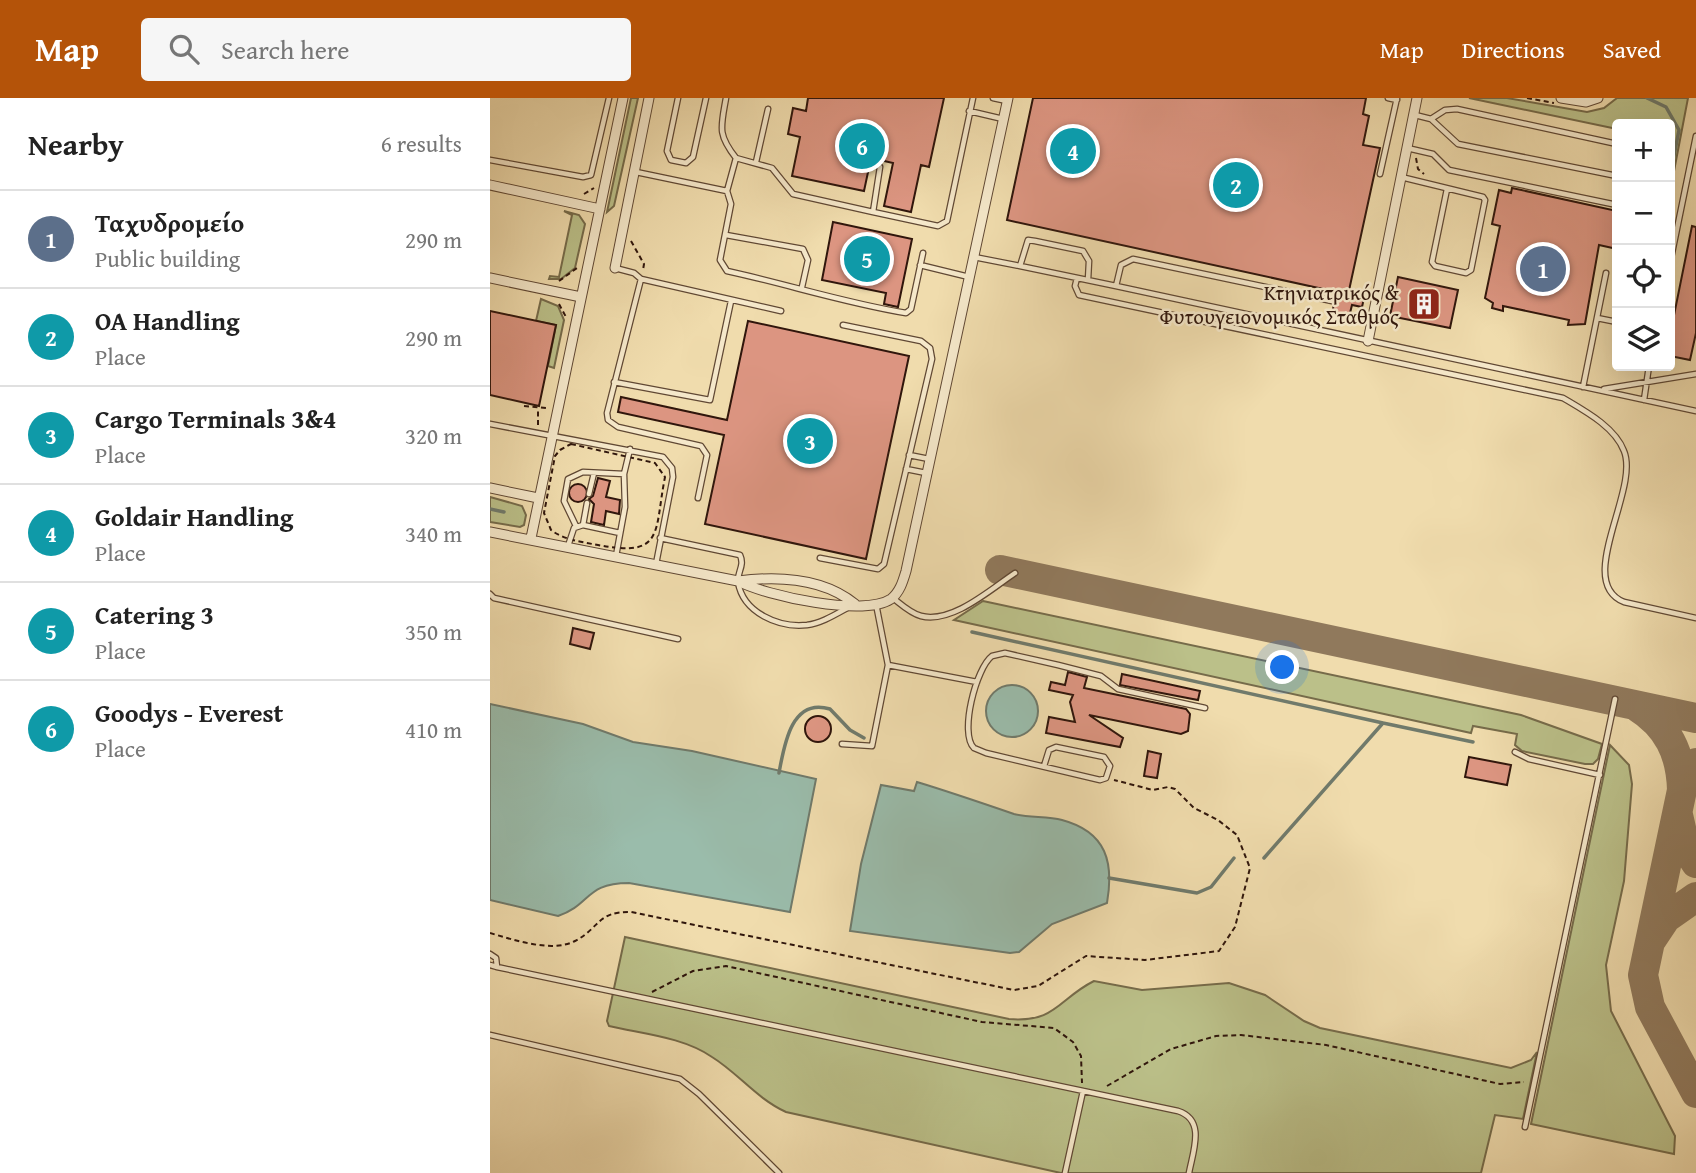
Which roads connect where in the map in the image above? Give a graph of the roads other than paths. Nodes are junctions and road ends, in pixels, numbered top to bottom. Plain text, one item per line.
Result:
1 (609, 98) edge
2 (623, 98) edge
3 (649, 98) edge
4 (678, 98) edge
5 (706, 98) edge
6 (726, 98) edge
7 (972, 98) edge
8 (993, 98) edge
9 (1388, 98) edge
10 (1417, 98) edge
11 (1561, 98) edge
12 (1598, 98) edge
13 (1397, 99) edge
14 (1008, 100) edge
15 (768, 109) dead end
16 (969, 111) junction
17 (1414, 115) junction
18 (1004, 119) junction
19 (1431, 119) junction
20 (1696, 136) edge
21 (1612, 143) edge
22 (1407, 148) junction
23 (736, 159) junction
24 (490, 160) edge
25 (756, 162) junction
26 (880, 167) dead end
27 (634, 172) junction
28 (1380, 174) dead end
29 (1612, 175) edge
30 (1401, 177) junction
31 (490, 185) edge
32 (1447, 189) junction
33 (727, 191) junction
34 (1612, 204) edge
35 (600, 209) junction
36 (873, 212) junction
37 (726, 235) junction
38 (1674, 245) edge
39 (923, 253) dead end
40 (973, 257) junction
41 (920, 265) junction
42 (1020, 265) junction
43 (615, 268) joint
44 (1606, 273) dead end
45 (969, 277) junction
46 (490, 278) edge
47 (1077, 278) junction
48 (641, 279) junction
49 (1087, 280) junction
50 (1116, 286) junction
51 (802, 287) junction
52 (581, 297) junction
53 (731, 301) junction
54 (1332, 301) dead end
55 (781, 311) dead end
56 (1597, 318) junction
57 (1612, 321) edge
58 (843, 325) dead end
59 (1368, 341) junction
60 (1648, 371) edge
61 (1696, 374) edge
62 (1645, 381) junction
63 (614, 382) junction
64 (1583, 387) junction
65 (1600, 389) junction
66 (1644, 400) junction
67 (1696, 411) edge
68 (490, 424) edge
69 (550, 436) junction
70 (630, 449) junction
71 (909, 455) junction
72 (930, 459) junction
73 (906, 469) junction
74 (594, 473) junction
75 (927, 473) junction
76 (624, 474) junction
77 (490, 488) edge
78 (589, 494) dead end
79 (538, 498) junction
80 (698, 498) dead end
81 (587, 503) dead end
82 (583, 525) junction
83 (576, 526) junction
84 (620, 533) junction
85 (491, 535) edge
86 (531, 538) junction
87 (660, 538) junction
88 (569, 543) junction
89 (616, 553) junction
90 (820, 558) dead end
91 (656, 565) junction
92 (1015, 573) dead end
93 (738, 581) junction
94 (490, 594) edge
95 (892, 598) junction
96 (855, 604) junction
97 (876, 604) junction
98 (1696, 618) edge
99 (678, 639) dead end
100 (888, 665) junction
101 (977, 682) junction
102 (1615, 699) dead end
103 (1205, 708) dead end
104 (842, 744) dead end
105 (1515, 752) dead end
106 (1044, 766) junction
107 (1600, 775) junction
108 (490, 954) edge
109 (490, 965) edge
110 (497, 967) junction
111 (490, 1035) edge
112 (1083, 1091) junction
113 (1525, 1128) dead end
114 (779, 1173) edge
115 (1065, 1173) edge
116 (1189, 1173) edge

1 - 24 lane
2 - 35 street
3 - 27 street
4 - 5 lane
6 - 23 lane
7 - 16 lane
8 - 14 lane
9 - 13 lane
10 - 17 street
11 - 12 street
13 - 28 lane
14 - 18 street
15 - 25 lane
16 - 18 lane
16 - 36 lane
17 - 19 lane
17 - 22 street
18 - 40 street
19 - 21 lane
19 - 29 lane
20 - 38 lane
22 - 30 street
22 - 34 lane
23 - 25 lane
23 - 33 lane
25 - 36 lane
26 - 36 lane
27 - 33 lane
27 - 43 street
30 - 32 lane
30 - 59 street
31 - 35 street
32 - 32 lane
33 - 37 lane
35 - 52 street
37 - 51 lane
37 - 51 lane
39 - 41 lane
40 - 42 lane
40 - 45 street
41 - 45 lane
41 - 51 lane
42 - 47 lane
42 - 49 lane
43 - 48 lane
44 - 56 lane
45 - 72 street
46 - 52 street
47 - 49 lane
47 - 98 lane
48 - 53 lane
48 - 63 lane
49 - 50 lane
50 - 54 lane
50 - 59 lane
52 - 69 street
53 - 55 lane
53 - 63 lane
56 - 57 lane
56 - 64 lane
58 - 71 lane
59 - 64 lane
60 - 62 lane
61 - 62 lane
62 - 65 lane
62 - 66 lane
63 - 80 lane
64 - 65 lane
65 - 66 lane
66 - 67 lane
68 - 69 lane
69 - 70 lane
69 - 79 street
70 - 76 lane
70 - 87 lane
71 - 72 lane
71 - 73 lane
72 - 75 street
73 - 75 lane
73 - 90 lane
74 - 76 lane
74 - 78 lane
74 - 83 lane
75 - 95 street
76 - 84 lane
77 - 79 street
79 - 86 street
81 - 82 lane
82 - 83 lane
82 - 84 lane
83 - 88 lane
84 - 89 lane
85 - 86 street
86 - 88 street
87 - 91 lane
87 - 93 lane
88 - 89 street
89 - 91 street
91 - 93 street
92 - 95 lane
93 - 96 street
93 - 96 street
93 - 96 lane
94 - 99 lane
95 - 97 street
96 - 97 street
97 - 100 lane
100 - 101 lane
100 - 104 lane
101 - 103 lane
101 - 106 lane
102 - 107 lane
105 - 107 lane
106 - 106 lane
107 - 113 lane
108 - 110 lane
109 - 110 lane
110 - 112 lane
111 - 114 lane
112 - 115 lane
112 - 116 lane

